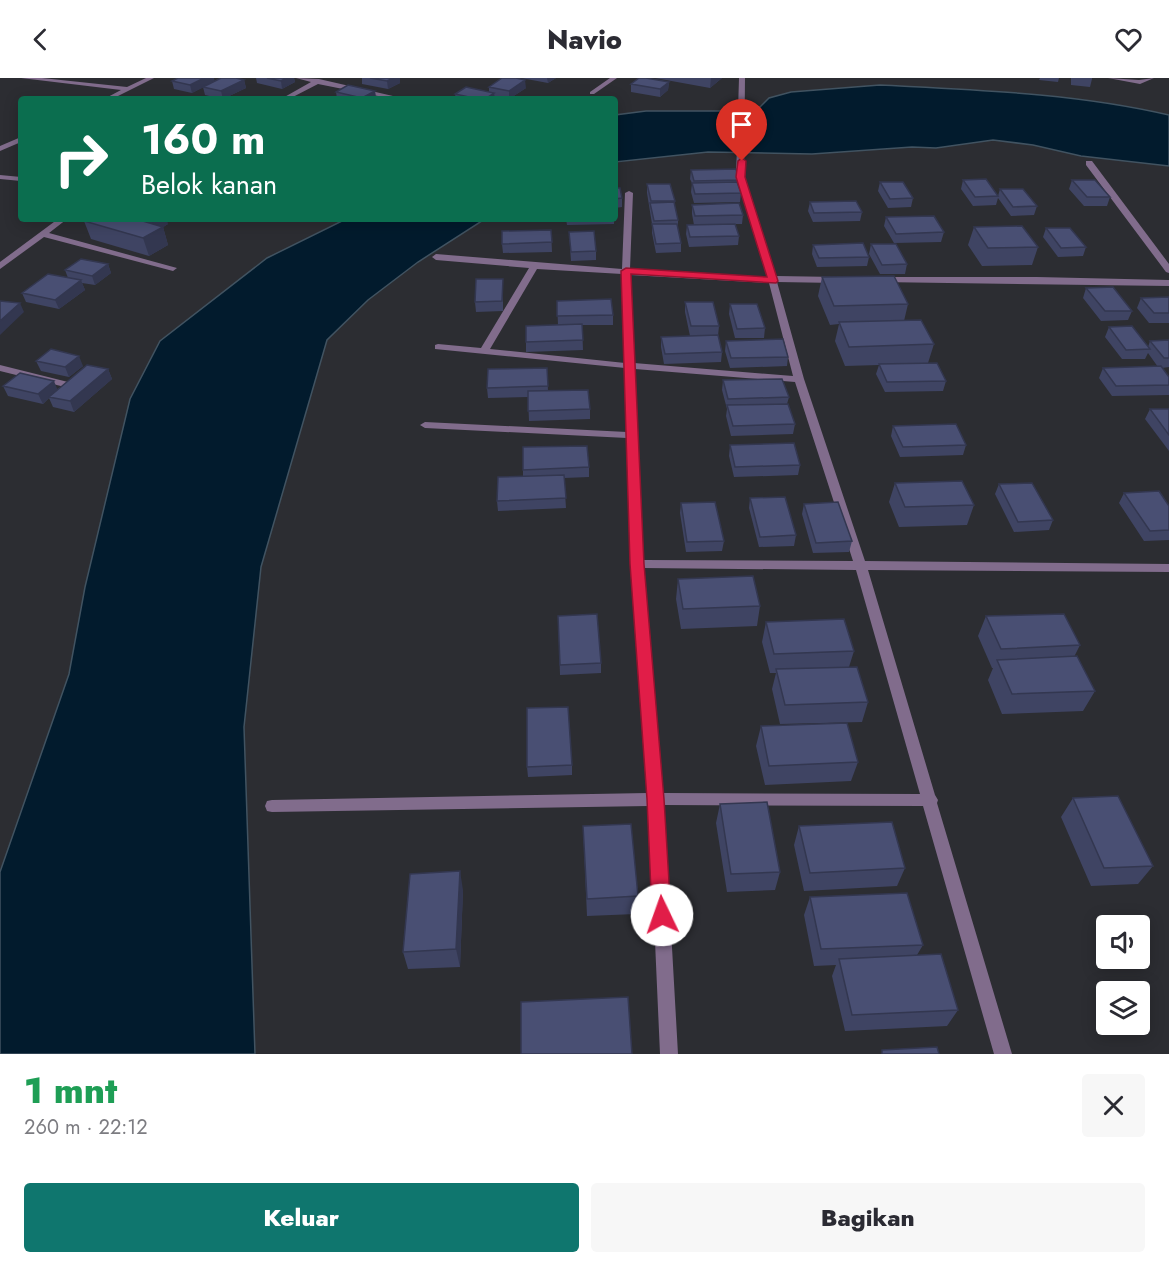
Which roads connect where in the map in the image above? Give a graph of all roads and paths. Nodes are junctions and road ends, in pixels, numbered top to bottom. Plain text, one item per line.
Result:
1 (24, 78) edge
2 (151, 78) edge
3 (299, 78) edge
4 (325, 78) edge
5 (614, 78) edge
6 (742, 78) edge
7 (1111, 78) edge
8 (1151, 78) edge
9 (318, 82) junction
10 (129, 89) junction
11 (592, 93) dead end
12 (114, 96) edge
13 (290, 96) edge
14 (388, 96) edge
15 (18, 140) edge
16 (0, 149) edge
17 (1089, 163) dead end
18 (0, 177) edge
19 (18, 179) edge
20 (629, 193) dead end
21 (59, 222) edge
22 (43, 234) junction
23 (436, 257) dead end
24 (0, 266) edge
25 (534, 266) junction
26 (173, 268) dead end
27 (1169, 270) edge
28 (626, 271) junction
29 (773, 280) junction
30 (854, 280) edge
31 (877, 280) edge
32 (1169, 283) edge
33 (438, 347) dead end
34 (484, 352) junction
35 (630, 366) junction
36 (0, 368) edge
37 (799, 379) junction
38 (73, 386) edge
39 (425, 425) dead end
40 (632, 435) junction
41 (637, 564) junction
42 (861, 567) junction
43 (1169, 568) edge
44 (656, 799) junction
45 (931, 800) junction
46 (272, 806) dead end
47 (669, 1054) edge
48 (1003, 1054) edge

1 - 10 street
2 - 10 street
3 - 9 street
4 - 9 street
5 - 11 street
6 - 29 street
7 - 8 street
9 - 13 street
9 - 14 street
10 - 12 street
15 - 16 street
17 - 27 street
18 - 19 street
20 - 28 street
21 - 22 street
22 - 24 street
22 - 26 street
23 - 25 street
25 - 28 street
25 - 34 street
28 - 29 street
28 - 35 street
29 - 30 street
29 - 37 street
31 - 32 street
33 - 34 street
34 - 35 street
35 - 37 street
35 - 40 street
36 - 38 street
37 - 42 street
39 - 40 street
40 - 41 street
41 - 42 street
41 - 44 street
42 - 43 street
42 - 45 street
44 - 45 street
44 - 46 street
44 - 47 street
45 - 48 street

